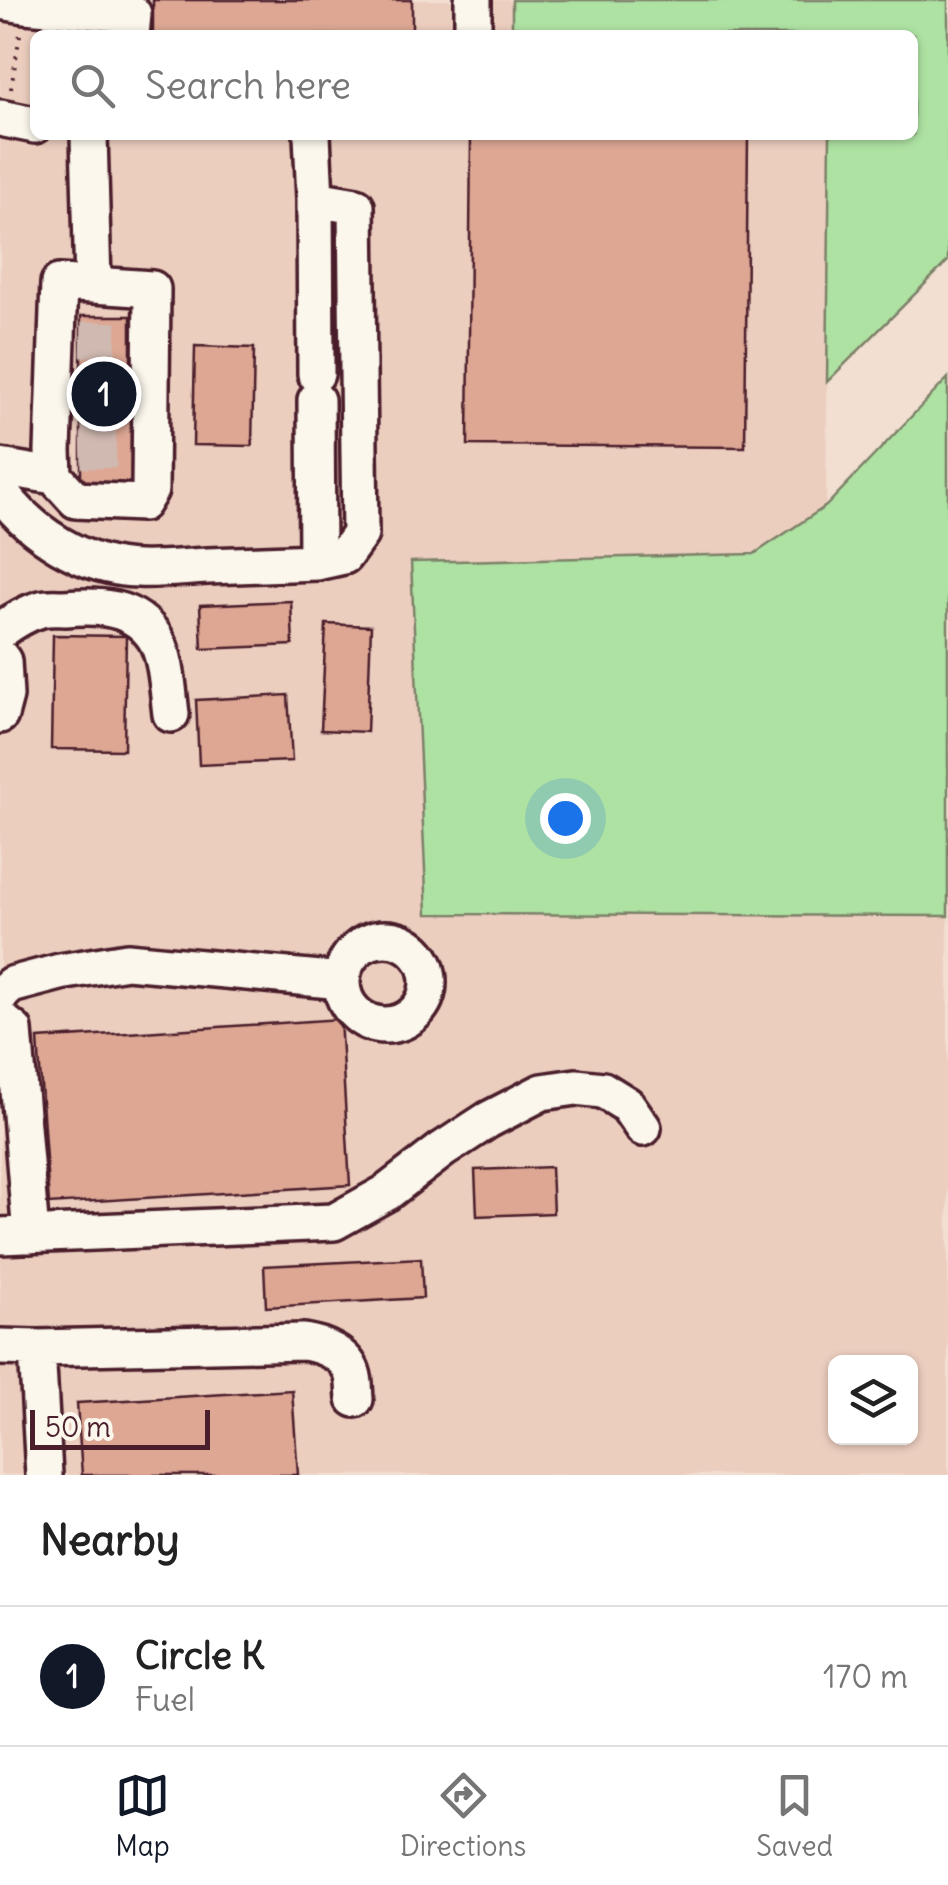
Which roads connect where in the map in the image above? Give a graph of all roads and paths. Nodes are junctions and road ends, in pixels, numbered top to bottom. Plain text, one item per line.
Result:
1 (473, 0) edge
2 (12, 3) edge
3 (132, 16) edge
4 (473, 30) edge
5 (13, 121) edge
6 (89, 140) edge
7 (312, 140) edge
8 (315, 199) junction
9 (93, 285) junction
10 (66, 425) junction
11 (0, 467) edge
12 (0, 491) edge
13 (317, 562) junction
14 (0, 630) edge
15 (0, 657) edge
16 (0, 714) edge
17 (171, 714) dead end
18 (342, 981) dead end
19 (0, 994) edge
20 (0, 1019) edge
21 (643, 1128) dead end
22 (15, 1236) edge
23 (0, 1346) edge
24 (37, 1348) junction
25 (355, 1399) dead end
26 (44, 1475) edge

1 - 4 lane
2 - 3 lane
2 - 5 path
6 - 9 lane
7 - 8 lane
8 - 13 lane
8 - 13 lane
9 - 10 lane
9 - 10 lane
10 - 11 lane
12 - 13 lane
14 - 17 lane
15 - 16 lane
18 - 19 lane
20 - 22 lane
21 - 22 lane
23 - 24 lane
24 - 25 lane
24 - 26 lane

